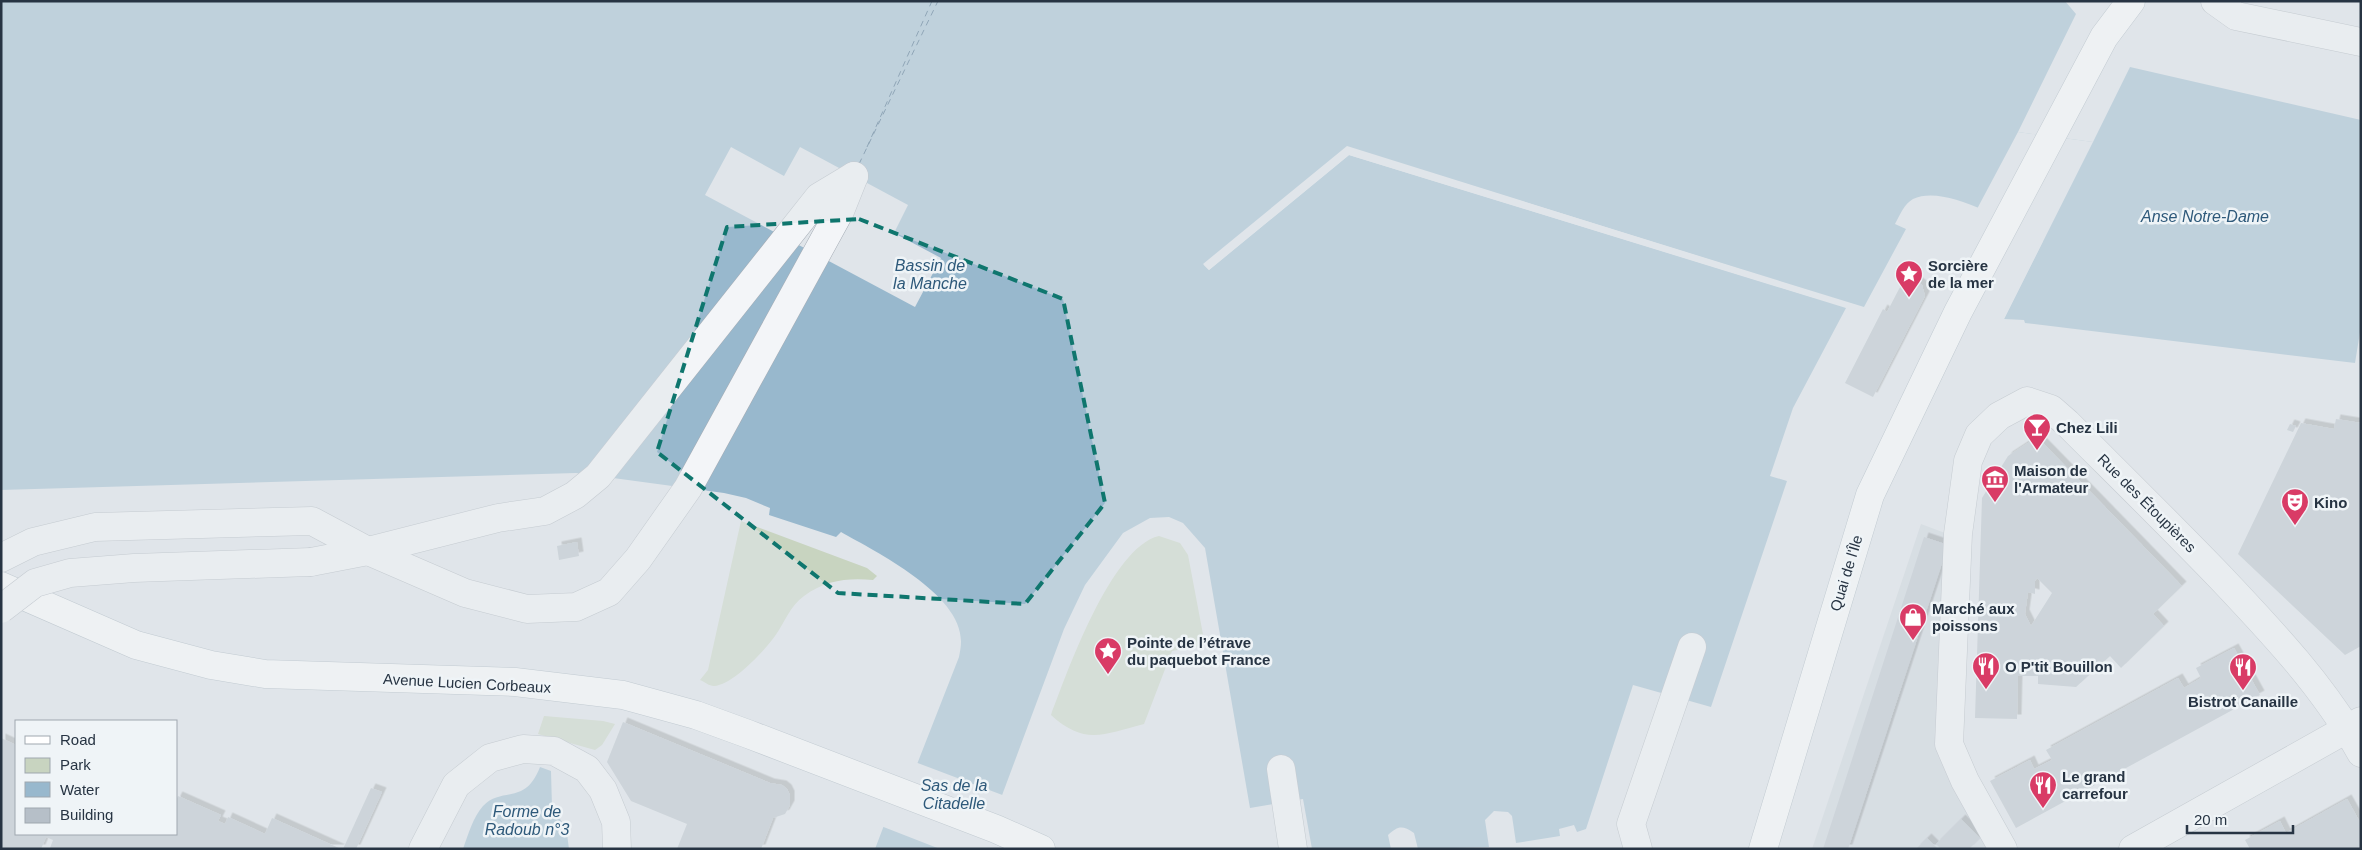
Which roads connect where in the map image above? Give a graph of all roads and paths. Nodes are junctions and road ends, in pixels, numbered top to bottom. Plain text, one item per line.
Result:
1 (2131, 1) edge
2 (2215, 1) edge
3 (2361, 42) edge
4 (368, 551) junction
5 (1, 558) edge
6 (1, 586) edge
7 (1, 609) edge
8 (1692, 647) dead end
9 (2354, 725) edge
10 (2361, 754) edge
11 (1281, 769) dead end
12 (1762, 847) edge
13 (423, 849) edge
14 (616, 849) edge
15 (1041, 849) edge
16 (1293, 849) edge
17 (1638, 849) edge
18 (2003, 849) edge
19 (2133, 849) edge

1 - 12 main road, Quai de l'Île
2 - 3 street
4 - 4 street
4 - 5 street
4 - 7 street, bridge
6 - 15 main road, Avenue Lucien Corbeaux
8 - 17 street
9 - 10 street, Rue des Étoupières
9 - 18 street, Rue des Étoupières
9 - 19 street
11 - 16 street
13 - 14 street

